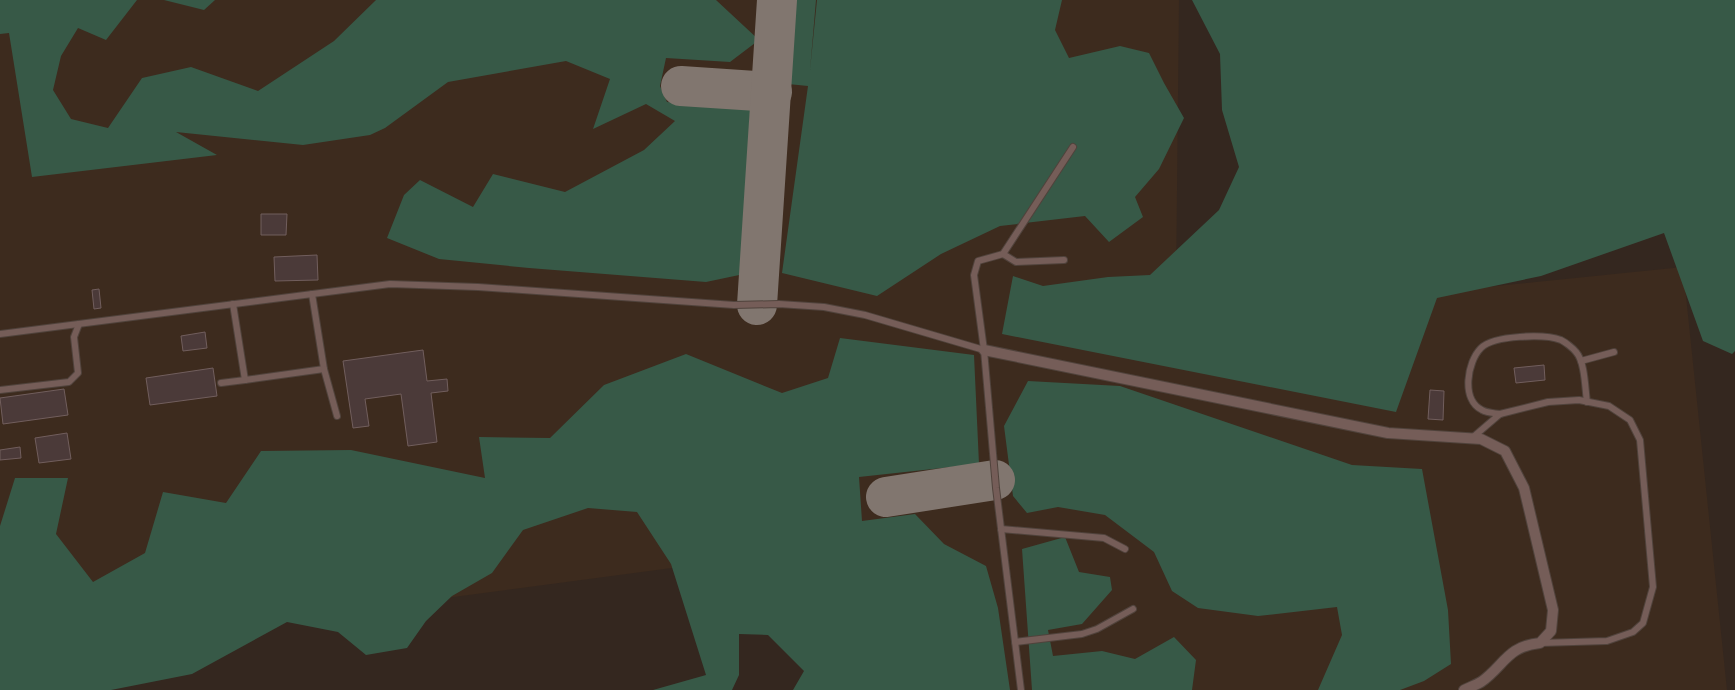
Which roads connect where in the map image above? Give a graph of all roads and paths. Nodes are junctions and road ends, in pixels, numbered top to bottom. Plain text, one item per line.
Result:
1 (1073, 147) dead end
2 (1004, 254) junction
3 (1064, 260) dead end
4 (312, 294) junction
5 (233, 304) junction
6 (79, 324) junction
7 (0, 334) edge
8 (984, 350) junction
9 (1614, 352) dead end
10 (1581, 362) junction
11 (324, 368) junction
12 (245, 380) junction
13 (221, 383) dead end
14 (0, 390) edge
15 (1588, 402) junction
16 (1500, 414) junction
17 (337, 416) dead end
18 (1472, 438) junction
19 (1001, 529) junction
20 (1125, 549) dead end
21 (1133, 610) dead end
22 (1015, 642) junction
23 (1540, 643) junction
24 (1021, 690) edge
25 (1464, 690) edge

1 - 2 lane
2 - 3 lane
2 - 8 lane
4 - 5 lane
4 - 8 lane
4 - 11 lane
5 - 6 lane
5 - 12 lane
6 - 7 lane
6 - 14 lane
8 - 18 street
8 - 19 lane
9 - 10 lane
10 - 15 lane
10 - 16 lane
11 - 12 lane
11 - 17 lane
12 - 13 lane
15 - 16 lane
15 - 23 lane
16 - 18 lane
18 - 23 street
19 - 20 lane
19 - 22 lane
21 - 22 lane
22 - 24 lane
23 - 25 street

